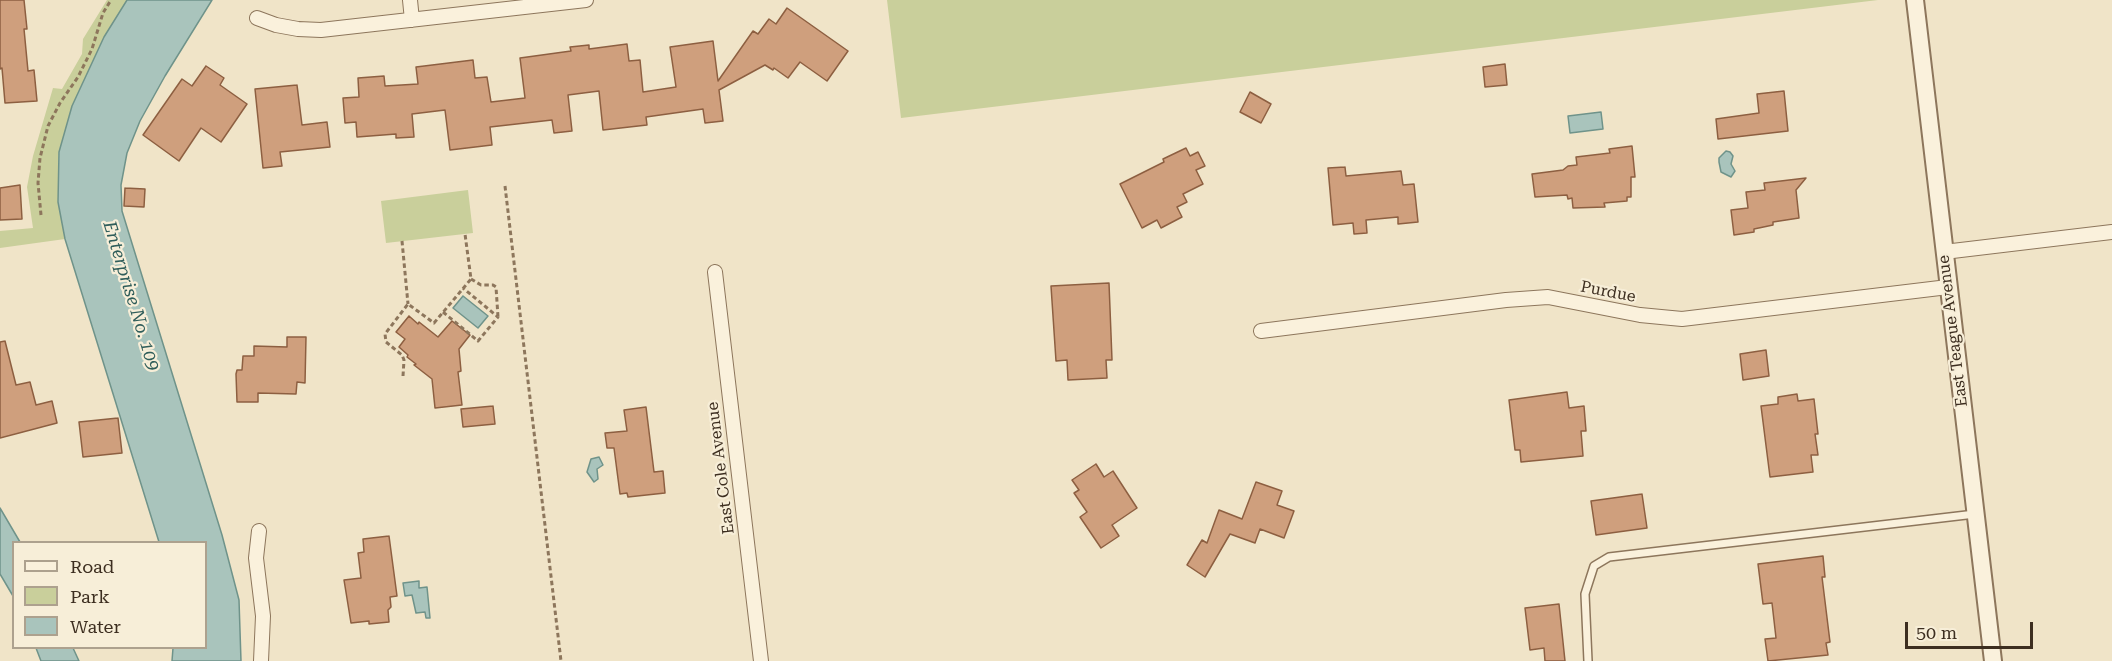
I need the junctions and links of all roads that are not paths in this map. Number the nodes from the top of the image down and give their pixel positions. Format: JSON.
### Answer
{"nodes":[{"id":1,"x":410,"y":0,"type":"edge"},
{"id":2,"x":586,"y":0,"type":"edge"},
{"id":3,"x":1915,"y":0,"type":"edge"},
{"id":4,"x":257,"y":18,"type":"dead end"},
{"id":5,"x":412,"y":20,"type":"junction"},
{"id":6,"x":2112,"y":231,"type":"edge"},
{"id":7,"x":1944,"y":252,"type":"junction"},
{"id":8,"x":715,"y":272,"type":"dead end"},
{"id":9,"x":1948,"y":287,"type":"junction"},
{"id":10,"x":1261,"y":331,"type":"dead end"},
{"id":11,"x":1975,"y":514,"type":"junction"},
{"id":12,"x":259,"y":531,"type":"dead end"},
{"id":13,"x":261,"y":661,"type":"edge"},
{"id":14,"x":761,"y":661,"type":"edge"},
{"id":15,"x":1588,"y":661,"type":"edge"},
{"id":16,"x":1994,"y":661,"type":"edge"}],
"edges":[{"from":1,"to":5,"type":"street"},
{"from":2,"to":5,"type":"street"},
{"from":3,"to":7,"type":"street","name":"East Teague Avenue"},
{"from":4,"to":5,"type":"street"},
{"from":6,"to":7,"type":"street"},
{"from":7,"to":9,"type":"street","name":"East Teague Avenue"},
{"from":8,"to":14,"type":"street","name":"East Cole Avenue"},
{"from":9,"to":10,"type":"street","name":"Purdue"},
{"from":9,"to":11,"type":"street","name":"East Teague Avenue"},
{"from":11,"to":15,"type":"lane"},
{"from":11,"to":16,"type":"street","name":"East Teague Avenue"},
{"from":12,"to":13,"type":"street"}]}
